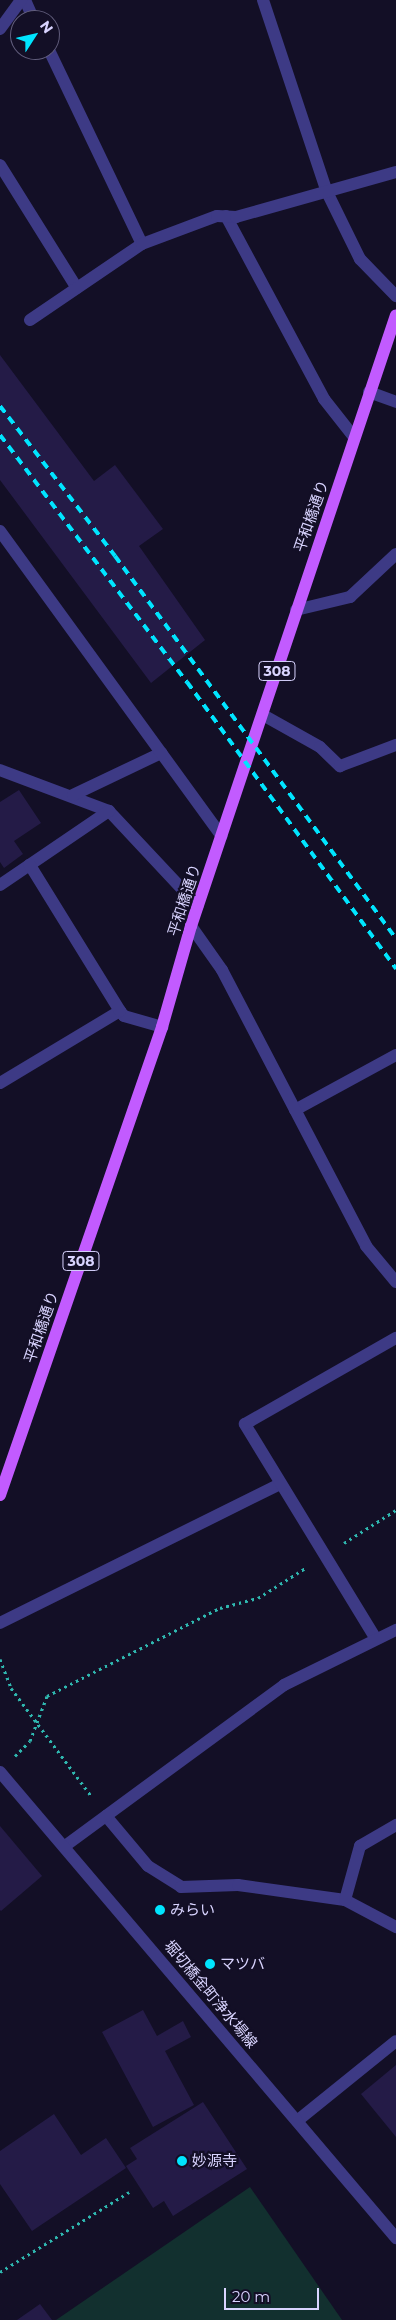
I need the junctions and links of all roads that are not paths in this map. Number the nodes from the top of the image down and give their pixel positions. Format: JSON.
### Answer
{"nodes":[{"id":1,"x":23,"y":0,"type":"edge"},
{"id":2,"x":263,"y":0,"type":"edge"},
{"id":3,"x":0,"y":29,"type":"edge"},
{"id":4,"x":54,"y":60,"type":"edge"},
{"id":5,"x":0,"y":165,"type":"edge"},
{"id":6,"x":396,"y":172,"type":"edge"},
{"id":7,"x":327,"y":192,"type":"junction"},
{"id":8,"x":226,"y":216,"type":"junction"},
{"id":9,"x":142,"y":244,"type":"junction"},
{"id":10,"x":77,"y":288,"type":"junction"},
{"id":11,"x":396,"y":296,"type":"edge"},
{"id":12,"x":396,"y":315,"type":"edge"},
{"id":13,"x":30,"y":320,"type":"dead end"},
{"id":14,"x":369,"y":392,"type":"junction"},
{"id":15,"x":396,"y":402,"type":"edge"},
{"id":16,"x":354,"y":438,"type":"junction"},
{"id":17,"x":0,"y":531,"type":"edge"},
{"id":18,"x":396,"y":554,"type":"edge"},
{"id":19,"x":296,"y":610,"type":"junction"},
{"id":20,"x":263,"y":715,"type":"junction"},
{"id":21,"x":396,"y":745,"type":"edge"},
{"id":22,"x":161,"y":754,"type":"junction"},
{"id":23,"x":0,"y":770,"type":"edge"},
{"id":24,"x":73,"y":795,"type":"junction"},
{"id":25,"x":109,"y":811,"type":"junction"},
{"id":26,"x":222,"y":836,"type":"junction"},
{"id":27,"x":30,"y":865,"type":"junction"},
{"id":28,"x":0,"y":885,"type":"edge"},
{"id":29,"x":198,"y":906,"type":"junction"},
{"id":30,"x":191,"y":926,"type":"junction"},
{"id":31,"x":120,"y":1011,"type":"junction"},
{"id":32,"x":162,"y":1027,"type":"junction"},
{"id":33,"x":396,"y":1055,"type":"edge"},
{"id":34,"x":0,"y":1083,"type":"edge"},
{"id":35,"x":295,"y":1110,"type":"junction"},
{"id":36,"x":392,"y":1268,"type":"edge"},
{"id":37,"x":396,"y":1282,"type":"edge"},
{"id":38,"x":396,"y":1338,"type":"edge"},
{"id":39,"x":280,"y":1484,"type":"junction"},
{"id":40,"x":0,"y":1494,"type":"edge"},
{"id":41,"x":0,"y":1623,"type":"edge"},
{"id":42,"x":396,"y":1630,"type":"edge"},
{"id":43,"x":376,"y":1639,"type":"junction"},
{"id":44,"x":0,"y":1772,"type":"edge"},
{"id":45,"x":106,"y":1816,"type":"junction"},
{"id":46,"x":396,"y":1825,"type":"edge"},
{"id":47,"x":65,"y":1846,"type":"junction"},
{"id":48,"x":345,"y":1900,"type":"junction"},
{"id":49,"x":396,"y":1927,"type":"edge"},
{"id":50,"x":396,"y":2041,"type":"edge"},
{"id":51,"x":297,"y":2121,"type":"junction"},
{"id":52,"x":396,"y":2238,"type":"edge"}],
"edges":[{"from":1,"to":3,"type":"street"},
{"from":2,"to":7,"type":"street"},
{"from":4,"to":9,"type":"street"},
{"from":5,"to":10,"type":"street"},
{"from":6,"to":7,"type":"street"},
{"from":7,"to":8,"type":"street"},
{"from":7,"to":11,"type":"street"},
{"from":8,"to":9,"type":"street"},
{"from":8,"to":16,"type":"street"},
{"from":9,"to":10,"type":"street"},
{"from":10,"to":13,"type":"street"},
{"from":12,"to":14,"type":"main road","name":"平和橋通り","number":"308"},
{"from":14,"to":15,"type":"street"},
{"from":14,"to":16,"type":"main road","name":"平和橋通り","number":"308"},
{"from":16,"to":19,"type":"main road","name":"平和橋通り","number":"308"},
{"from":17,"to":22,"type":"street"},
{"from":18,"to":19,"type":"street"},
{"from":19,"to":20,"type":"main road","name":"平和橋通り","number":"308"},
{"from":20,"to":21,"type":"street"},
{"from":20,"to":26,"type":"main road","name":"平和橋通り","number":"308"},
{"from":22,"to":24,"type":"street"},
{"from":22,"to":26,"type":"street"},
{"from":23,"to":24,"type":"street"},
{"from":24,"to":25,"type":"street"},
{"from":25,"to":27,"type":"street"},
{"from":25,"to":29,"type":"street"},
{"from":26,"to":29,"type":"main road","name":"平和橋通り","number":"308"},
{"from":27,"to":28,"type":"street"},
{"from":27,"to":31,"type":"street"},
{"from":29,"to":30,"type":"main road","name":"平和橋通り","number":"308"},
{"from":30,"to":32,"type":"main road","name":"平和橋通り","number":"308"},
{"from":30,"to":35,"type":"street"},
{"from":31,"to":32,"type":"street"},
{"from":31,"to":34,"type":"street"},
{"from":32,"to":40,"type":"main road","name":"平和橋通り","number":"308"},
{"from":33,"to":35,"type":"street"},
{"from":35,"to":36,"type":"street"},
{"from":36,"to":37,"type":"street"},
{"from":38,"to":39,"type":"street"},
{"from":39,"to":41,"type":"street"},
{"from":39,"to":43,"type":"street"},
{"from":42,"to":43,"type":"street"},
{"from":43,"to":45,"type":"street"},
{"from":44,"to":47,"type":"street","name":"堀切橋金町浄水場線"},
{"from":45,"to":47,"type":"street"},
{"from":45,"to":48,"type":"street"},
{"from":46,"to":48,"type":"street"},
{"from":47,"to":51,"type":"street","name":"堀切橋金町浄水場線"},
{"from":48,"to":49,"type":"street"},
{"from":50,"to":51,"type":"street"},
{"from":51,"to":52,"type":"street","name":"堀切橋金町浄水場線"}]}
